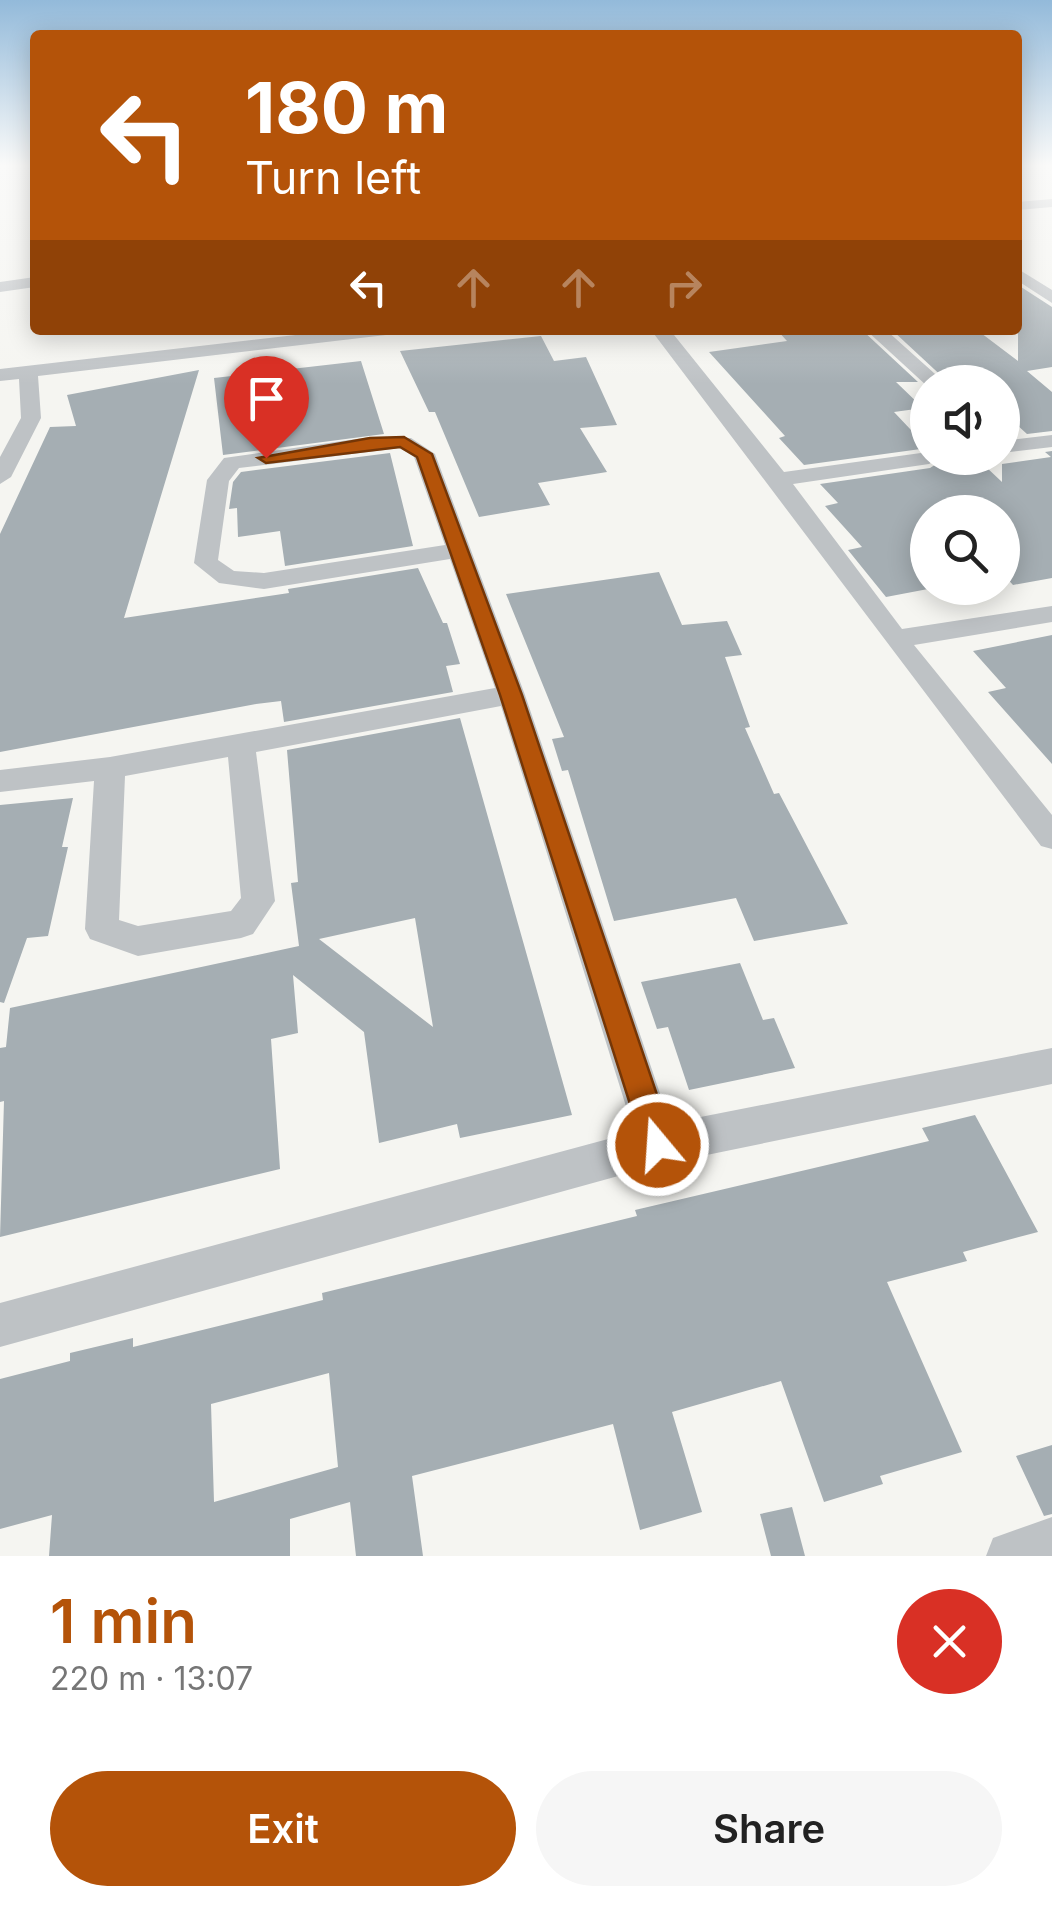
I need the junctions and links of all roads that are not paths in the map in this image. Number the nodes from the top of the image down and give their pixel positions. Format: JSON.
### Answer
{"nodes":[{"id":1,"x":1022,"y":277,"type":"edge"},
{"id":2,"x":30,"y":283,"type":"edge"},
{"id":3,"x":0,"y":287,"type":"edge"},
{"id":4,"x":1052,"y":298,"type":"edge"},
{"id":5,"x":302,"y":335,"type":"edge"},
{"id":6,"x":664,"y":335,"type":"edge"},
{"id":7,"x":882,"y":335,"type":"edge"},
{"id":8,"x":269,"y":337,"type":"edge"},
{"id":9,"x":915,"y":365,"type":"edge"},
{"id":10,"x":28,"y":371,"type":"junction"},
{"id":11,"x":0,"y":374,"type":"edge"},
{"id":12,"x":1052,"y":441,"type":"edge"},
{"id":13,"x":1020,"y":445,"type":"edge"},
{"id":14,"x":910,"y":461,"type":"edge"},
{"id":15,"x":0,"y":477,"type":"edge"},
{"id":16,"x":778,"y":479,"type":"junction"},
{"id":17,"x":459,"y":550,"type":"junction"},
{"id":18,"x":1052,"y":614,"type":"edge"},
{"id":19,"x":895,"y":639,"type":"junction"},
{"id":20,"x":511,"y":695,"type":"junction"},
{"id":21,"x":241,"y":744,"type":"junction"},
{"id":22,"x":110,"y":768,"type":"junction"},
{"id":23,"x":0,"y":781,"type":"edge"},
{"id":24,"x":1052,"y":837,"type":"edge"},
{"id":25,"x":1052,"y":1066,"type":"edge"},
{"id":26,"x":658,"y":1145,"type":"junction"},
{"id":27,"x":0,"y":1326,"type":"edge"},
{"id":28,"x":1052,"y":1542,"type":"edge"},
{"id":29,"x":1011,"y":1556,"type":"edge"}],
"edges":[{"from":1,"to":4,"type":"street"},
{"from":2,"to":3,"type":"street"},
{"from":5,"to":8,"type":"street"},
{"from":6,"to":16,"type":"street"},
{"from":7,"to":9,"type":"street"},
{"from":8,"to":10,"type":"street"},
{"from":10,"to":11,"type":"street"},
{"from":10,"to":15,"type":"street"},
{"from":12,"to":13,"type":"street"},
{"from":14,"to":16,"type":"street"},
{"from":16,"to":19,"type":"street"},
{"from":17,"to":17,"type":"street"},
{"from":17,"to":20,"type":"street"},
{"from":18,"to":19,"type":"street"},
{"from":19,"to":24,"type":"street"},
{"from":20,"to":21,"type":"street"},
{"from":20,"to":26,"type":"street"},
{"from":21,"to":22,"type":"street"},
{"from":21,"to":22,"type":"street"},
{"from":22,"to":23,"type":"street"},
{"from":25,"to":26,"type":"street"},
{"from":26,"to":27,"type":"street"},
{"from":28,"to":29,"type":"street"}]}
